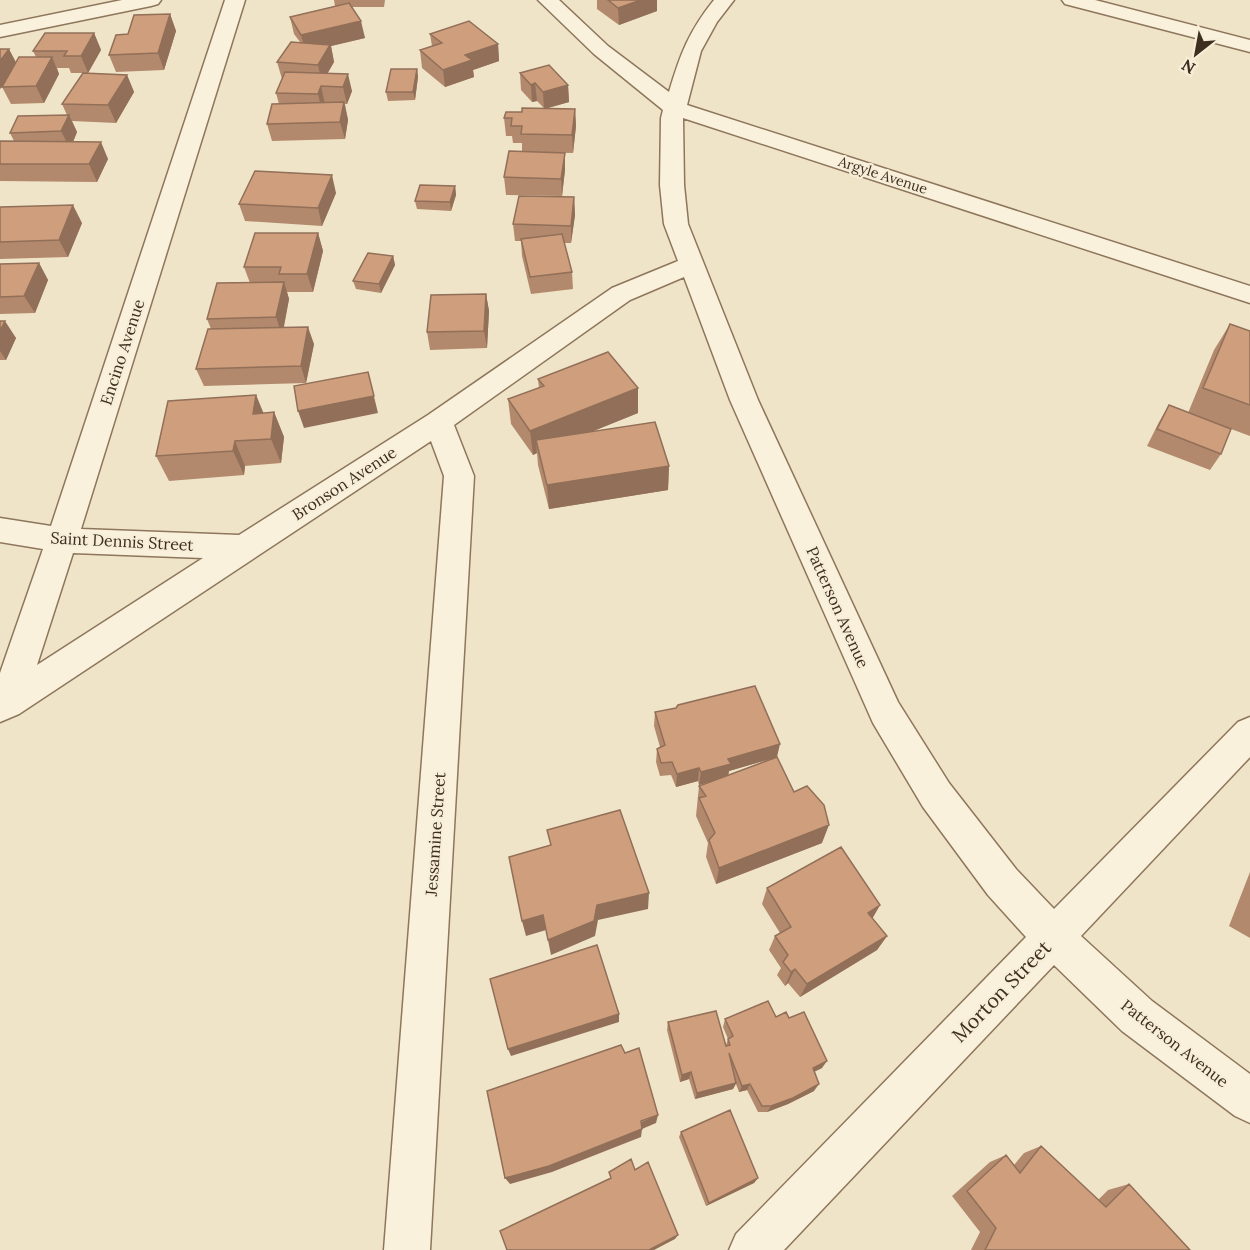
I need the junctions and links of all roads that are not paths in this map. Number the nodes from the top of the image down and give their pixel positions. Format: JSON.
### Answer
{"nodes":[{"id":1,"x":151,"y":0,"type":"edge"},
{"id":2,"x":234,"y":0,"type":"edge"},
{"id":3,"x":548,"y":0,"type":"edge"},
{"id":4,"x":724,"y":0,"type":"edge"},
{"id":5,"x":1072,"y":0,"type":"edge"},
{"id":6,"x":71,"y":8,"type":"edge"},
{"id":7,"x":0,"y":31,"type":"edge"},
{"id":8,"x":1250,"y":46,"type":"edge"},
{"id":9,"x":675,"y":108,"type":"junction"},
{"id":10,"x":691,"y":265,"type":"junction"},
{"id":11,"x":1250,"y":295,"type":"edge"},
{"id":12,"x":438,"y":422,"type":"junction"},
{"id":13,"x":0,"y":530,"type":"edge"},
{"id":14,"x":62,"y":540,"type":"junction"},
{"id":15,"x":245,"y":548,"type":"junction"},
{"id":16,"x":3,"y":705,"type":"edge"},
{"id":17,"x":1250,"y":733,"type":"edge"},
{"id":18,"x":1053,"y":937,"type":"junction"},
{"id":19,"x":1250,"y":1101,"type":"edge"},
{"id":20,"x":407,"y":1250,"type":"edge"},
{"id":21,"x":752,"y":1250,"type":"edge"}],
"edges":[{"from":1,"to":6,"type":"street"},
{"from":2,"to":14,"type":"street","name":"Encino Avenue"},
{"from":3,"to":9,"type":"street","name":"Argyle Avenue"},
{"from":4,"to":9,"type":"street","name":"Patterson Avenue"},
{"from":5,"to":8,"type":"street"},
{"from":6,"to":7,"type":"street"},
{"from":9,"to":10,"type":"street","name":"Patterson Avenue"},
{"from":9,"to":11,"type":"street","name":"Argyle Avenue"},
{"from":10,"to":12,"type":"street","name":"Bronson Avenue"},
{"from":10,"to":18,"type":"street","name":"Patterson Avenue"},
{"from":12,"to":15,"type":"street","name":"Bronson Avenue"},
{"from":12,"to":20,"type":"street","name":"Jessamine Street"},
{"from":13,"to":14,"type":"street","name":"Saint Dennis Street"},
{"from":14,"to":15,"type":"street","name":"Saint Dennis Street"},
{"from":14,"to":16,"type":"street","name":"Encino Avenue"},
{"from":15,"to":16,"type":"street","name":"Bronson Avenue"},
{"from":17,"to":18,"type":"street","name":"Morton Street"},
{"from":18,"to":19,"type":"street","name":"Patterson Avenue"},
{"from":18,"to":21,"type":"street","name":"Morton Street"}]}
